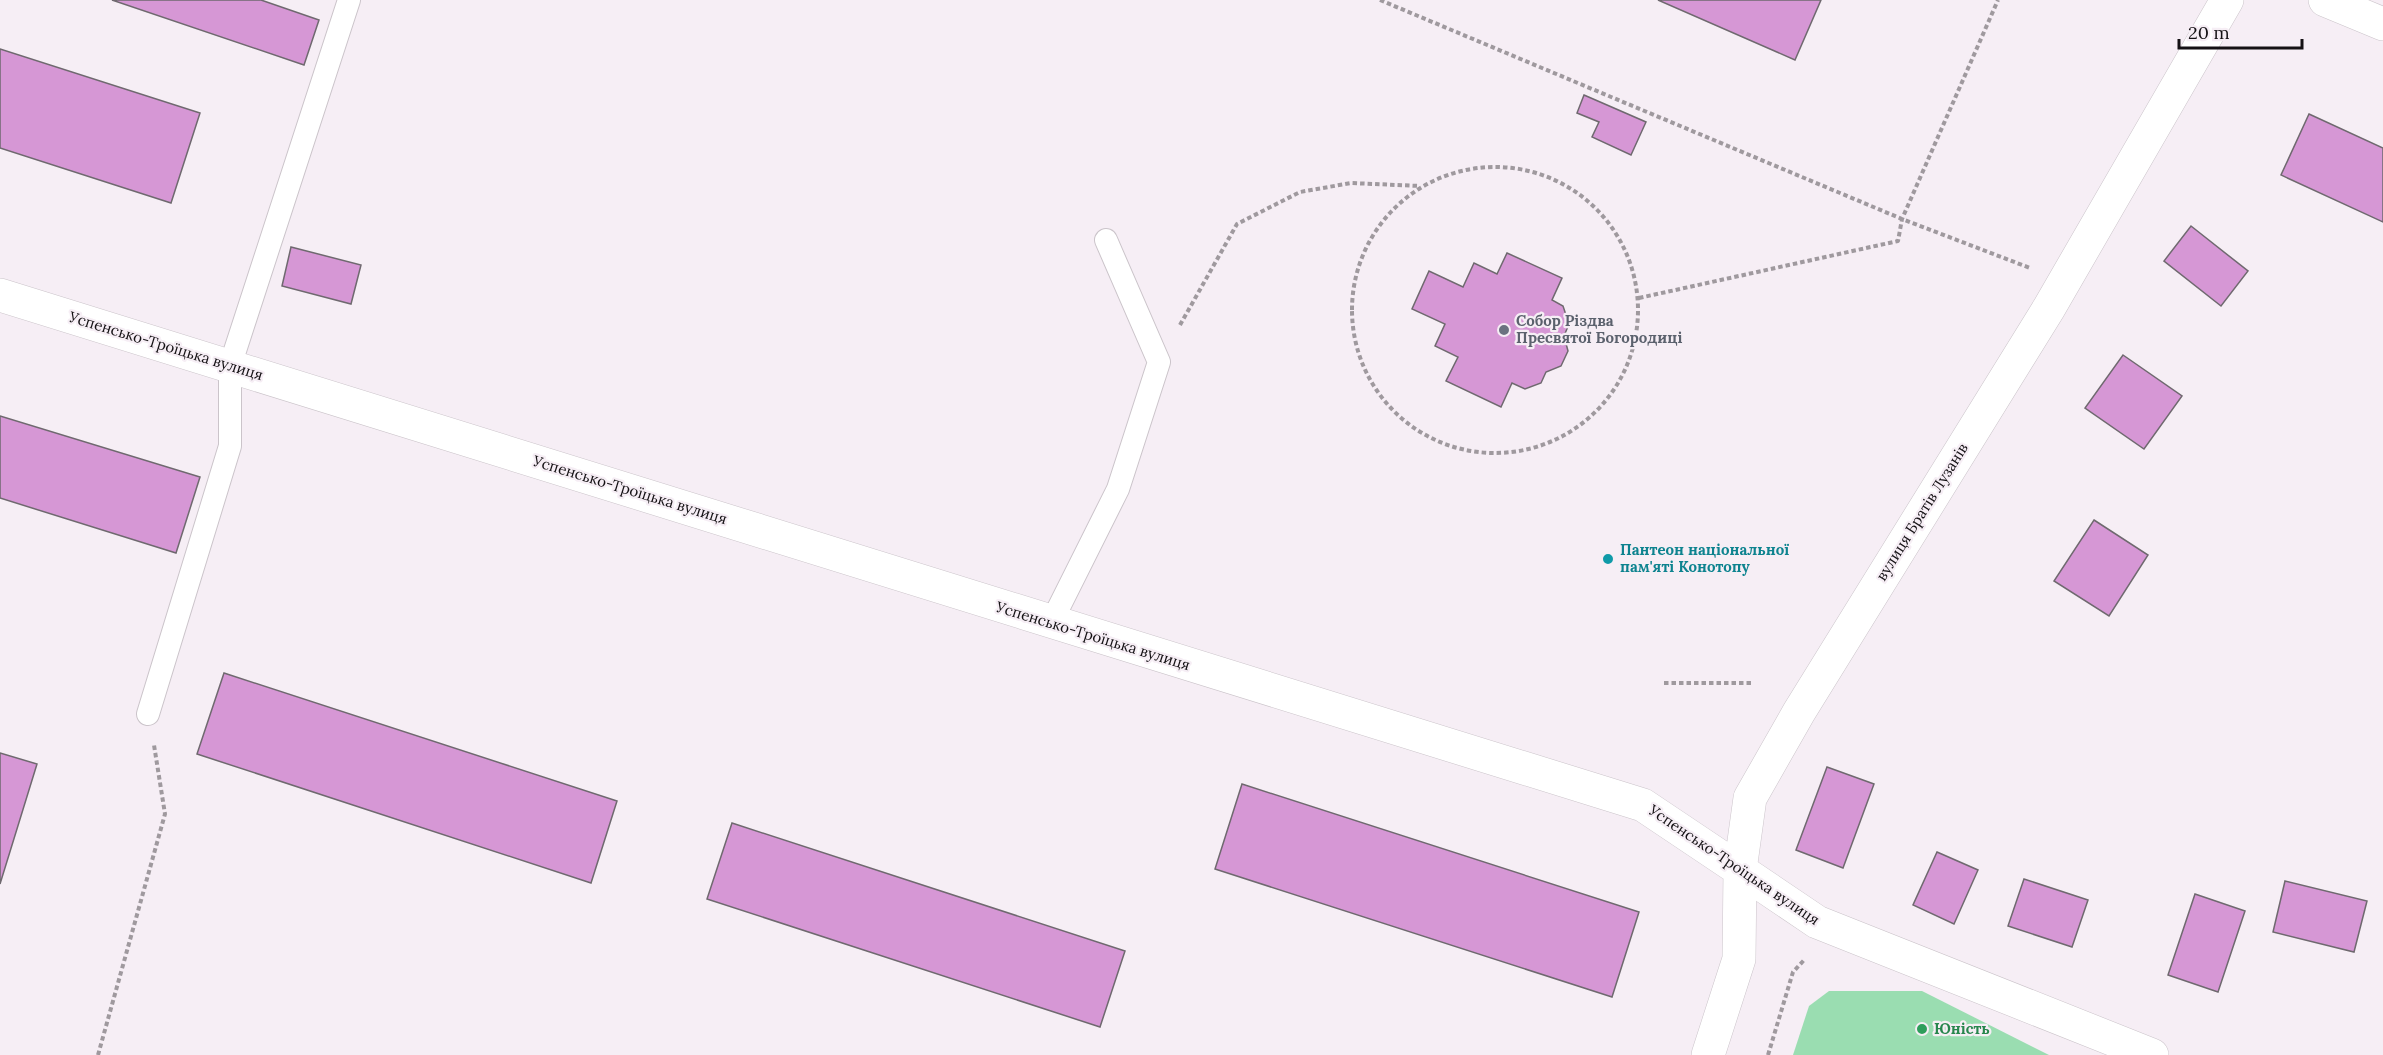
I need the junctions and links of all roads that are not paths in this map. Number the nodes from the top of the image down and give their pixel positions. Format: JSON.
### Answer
{"nodes":[{"id":1,"x":349,"y":0,"type":"edge"},
{"id":2,"x":2227,"y":0,"type":"edge"},
{"id":3,"x":2325,"y":0,"type":"edge"},
{"id":4,"x":2383,"y":24,"type":"edge"},
{"id":5,"x":1106,"y":240,"type":"dead end"},
{"id":6,"x":0,"y":295,"type":"edge"},
{"id":7,"x":230,"y":366,"type":"junction"},
{"id":8,"x":1051,"y":623,"type":"junction"},
{"id":9,"x":148,"y":714,"type":"road end"},
{"id":10,"x":1740,"y":870,"type":"junction"},
{"id":11,"x":1708,"y":1055,"type":"edge"},
{"id":12,"x":2152,"y":1055,"type":"edge"}],
"edges":[{"from":1,"to":7,"type":"lane"},
{"from":2,"to":10,"type":"main road","name":"вулиця Братів Лузанів"},
{"from":3,"to":4,"type":"main road"},
{"from":5,"to":8,"type":"lane"},
{"from":6,"to":7,"type":"main road","name":"Успенсько-Троїцька вулиця"},
{"from":7,"to":8,"type":"main road","name":"Успенсько-Троїцька вулиця"},
{"from":7,"to":9,"type":"lane"},
{"from":8,"to":10,"type":"main road","name":"Успенсько-Троїцька вулиця"},
{"from":10,"to":11,"type":"main road","name":"вулиця Братів Лузанів"},
{"from":10,"to":12,"type":"main road","name":"Успенсько-Троїцька вулиця"}]}
